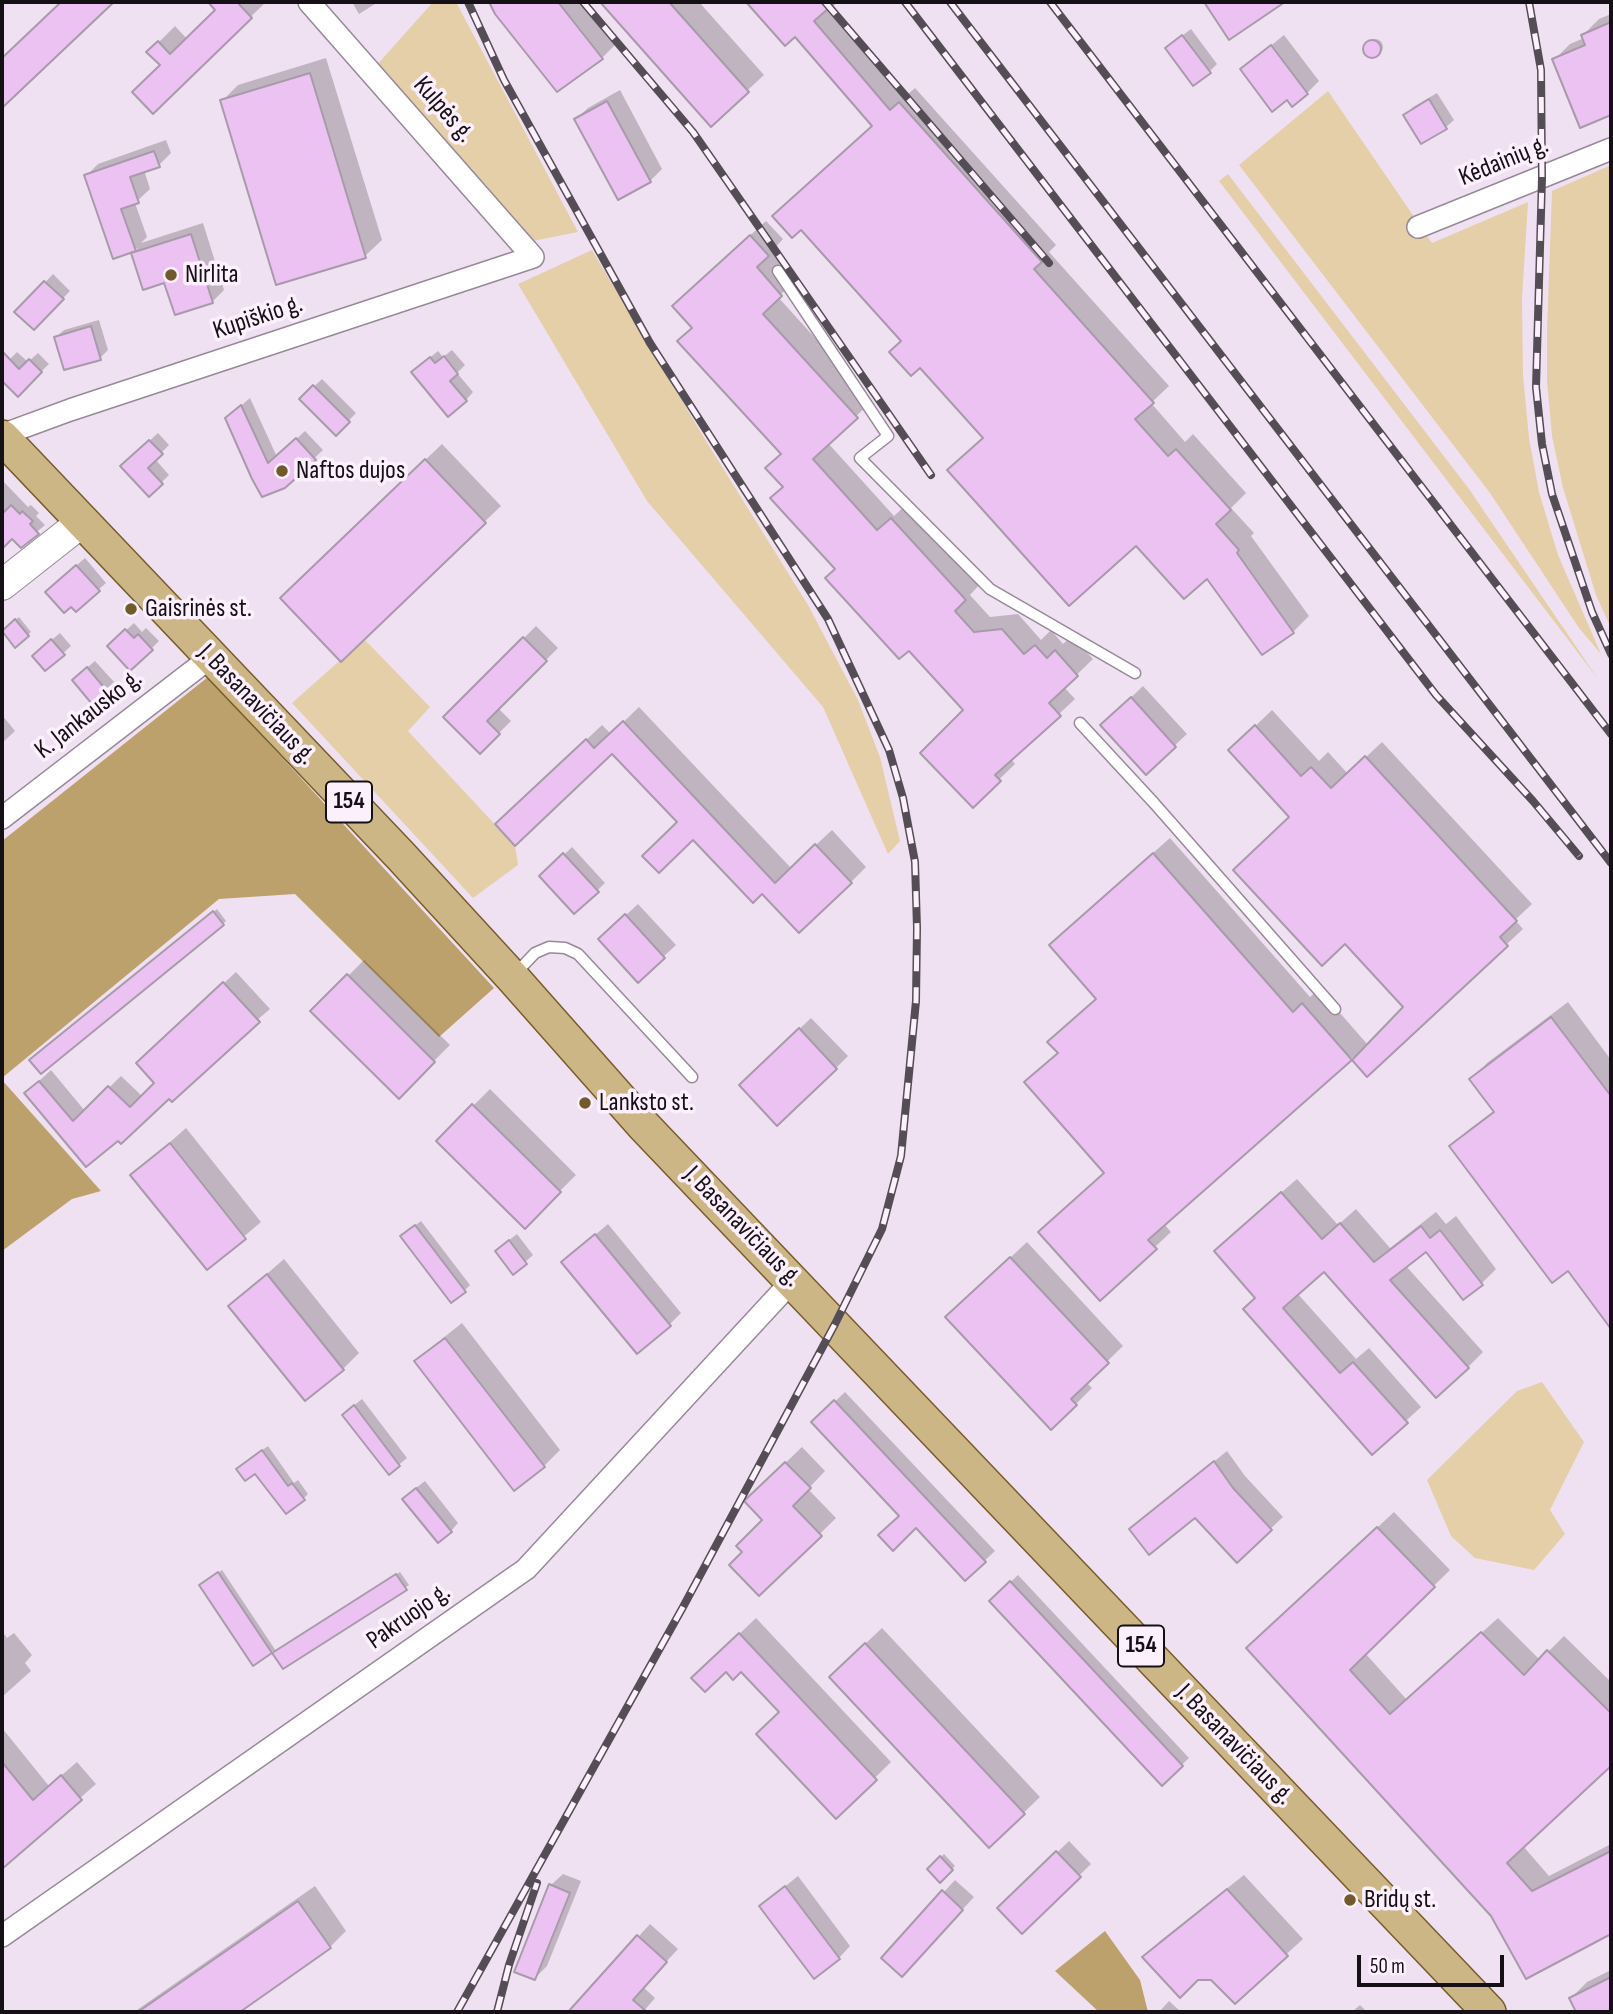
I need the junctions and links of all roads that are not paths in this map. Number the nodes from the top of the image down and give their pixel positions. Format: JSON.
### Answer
{"nodes":[{"id":1,"x":309,"y":2,"type":"edge"},
{"id":2,"x":1611,"y":149,"type":"edge"},
{"id":3,"x":1418,"y":227,"type":"dead end"},
{"id":4,"x":533,"y":257,"type":"joint"},
{"id":5,"x":778,"y":271,"type":"dead end"},
{"id":6,"x":2,"y":436,"type":"edge"},
{"id":7,"x":82,"y":522,"type":"junction"},
{"id":8,"x":2,"y":585,"type":"edge"},
{"id":9,"x":211,"y":657,"type":"junction"},
{"id":10,"x":1135,"y":673,"type":"dead end"},
{"id":11,"x":1080,"y":723,"type":"dead end"},
{"id":12,"x":2,"y":818,"type":"edge"},
{"id":13,"x":512,"y":977,"type":"junction"},
{"id":14,"x":1335,"y":1009,"type":"dead end"},
{"id":15,"x":692,"y":1077,"type":"dead end"},
{"id":16,"x":793,"y":1280,"type":"junction"},
{"id":17,"x":2,"y":1936,"type":"edge"},
{"id":18,"x":1489,"y":2012,"type":"edge"}],
"edges":[{"from":1,"to":4,"type":"street","name":"Kulpės g."},
{"from":2,"to":3,"type":"street","name":"Kėdainių g."},
{"from":4,"to":6,"type":"street","name":"Kupiškio g."},
{"from":5,"to":10,"type":"lane"},
{"from":6,"to":7,"type":"main road","name":"J. Basanavičiaus g.","number":"154"},
{"from":7,"to":8,"type":"main road"},
{"from":7,"to":9,"type":"main road","name":"J. Basanavičiaus g.","number":"154"},
{"from":9,"to":12,"type":"street","name":"K. Jankausko g."},
{"from":9,"to":13,"type":"main road","name":"J. Basanavičiaus g.","number":"154"},
{"from":11,"to":14,"type":"lane"},
{"from":13,"to":15,"type":"lane"},
{"from":13,"to":16,"type":"main road","name":"J. Basanavičiaus g.","number":"154"},
{"from":16,"to":17,"type":"street","name":"Pakruojo g."},
{"from":16,"to":18,"type":"main road","name":"J. Basanavičiaus g.","number":"154"}]}
